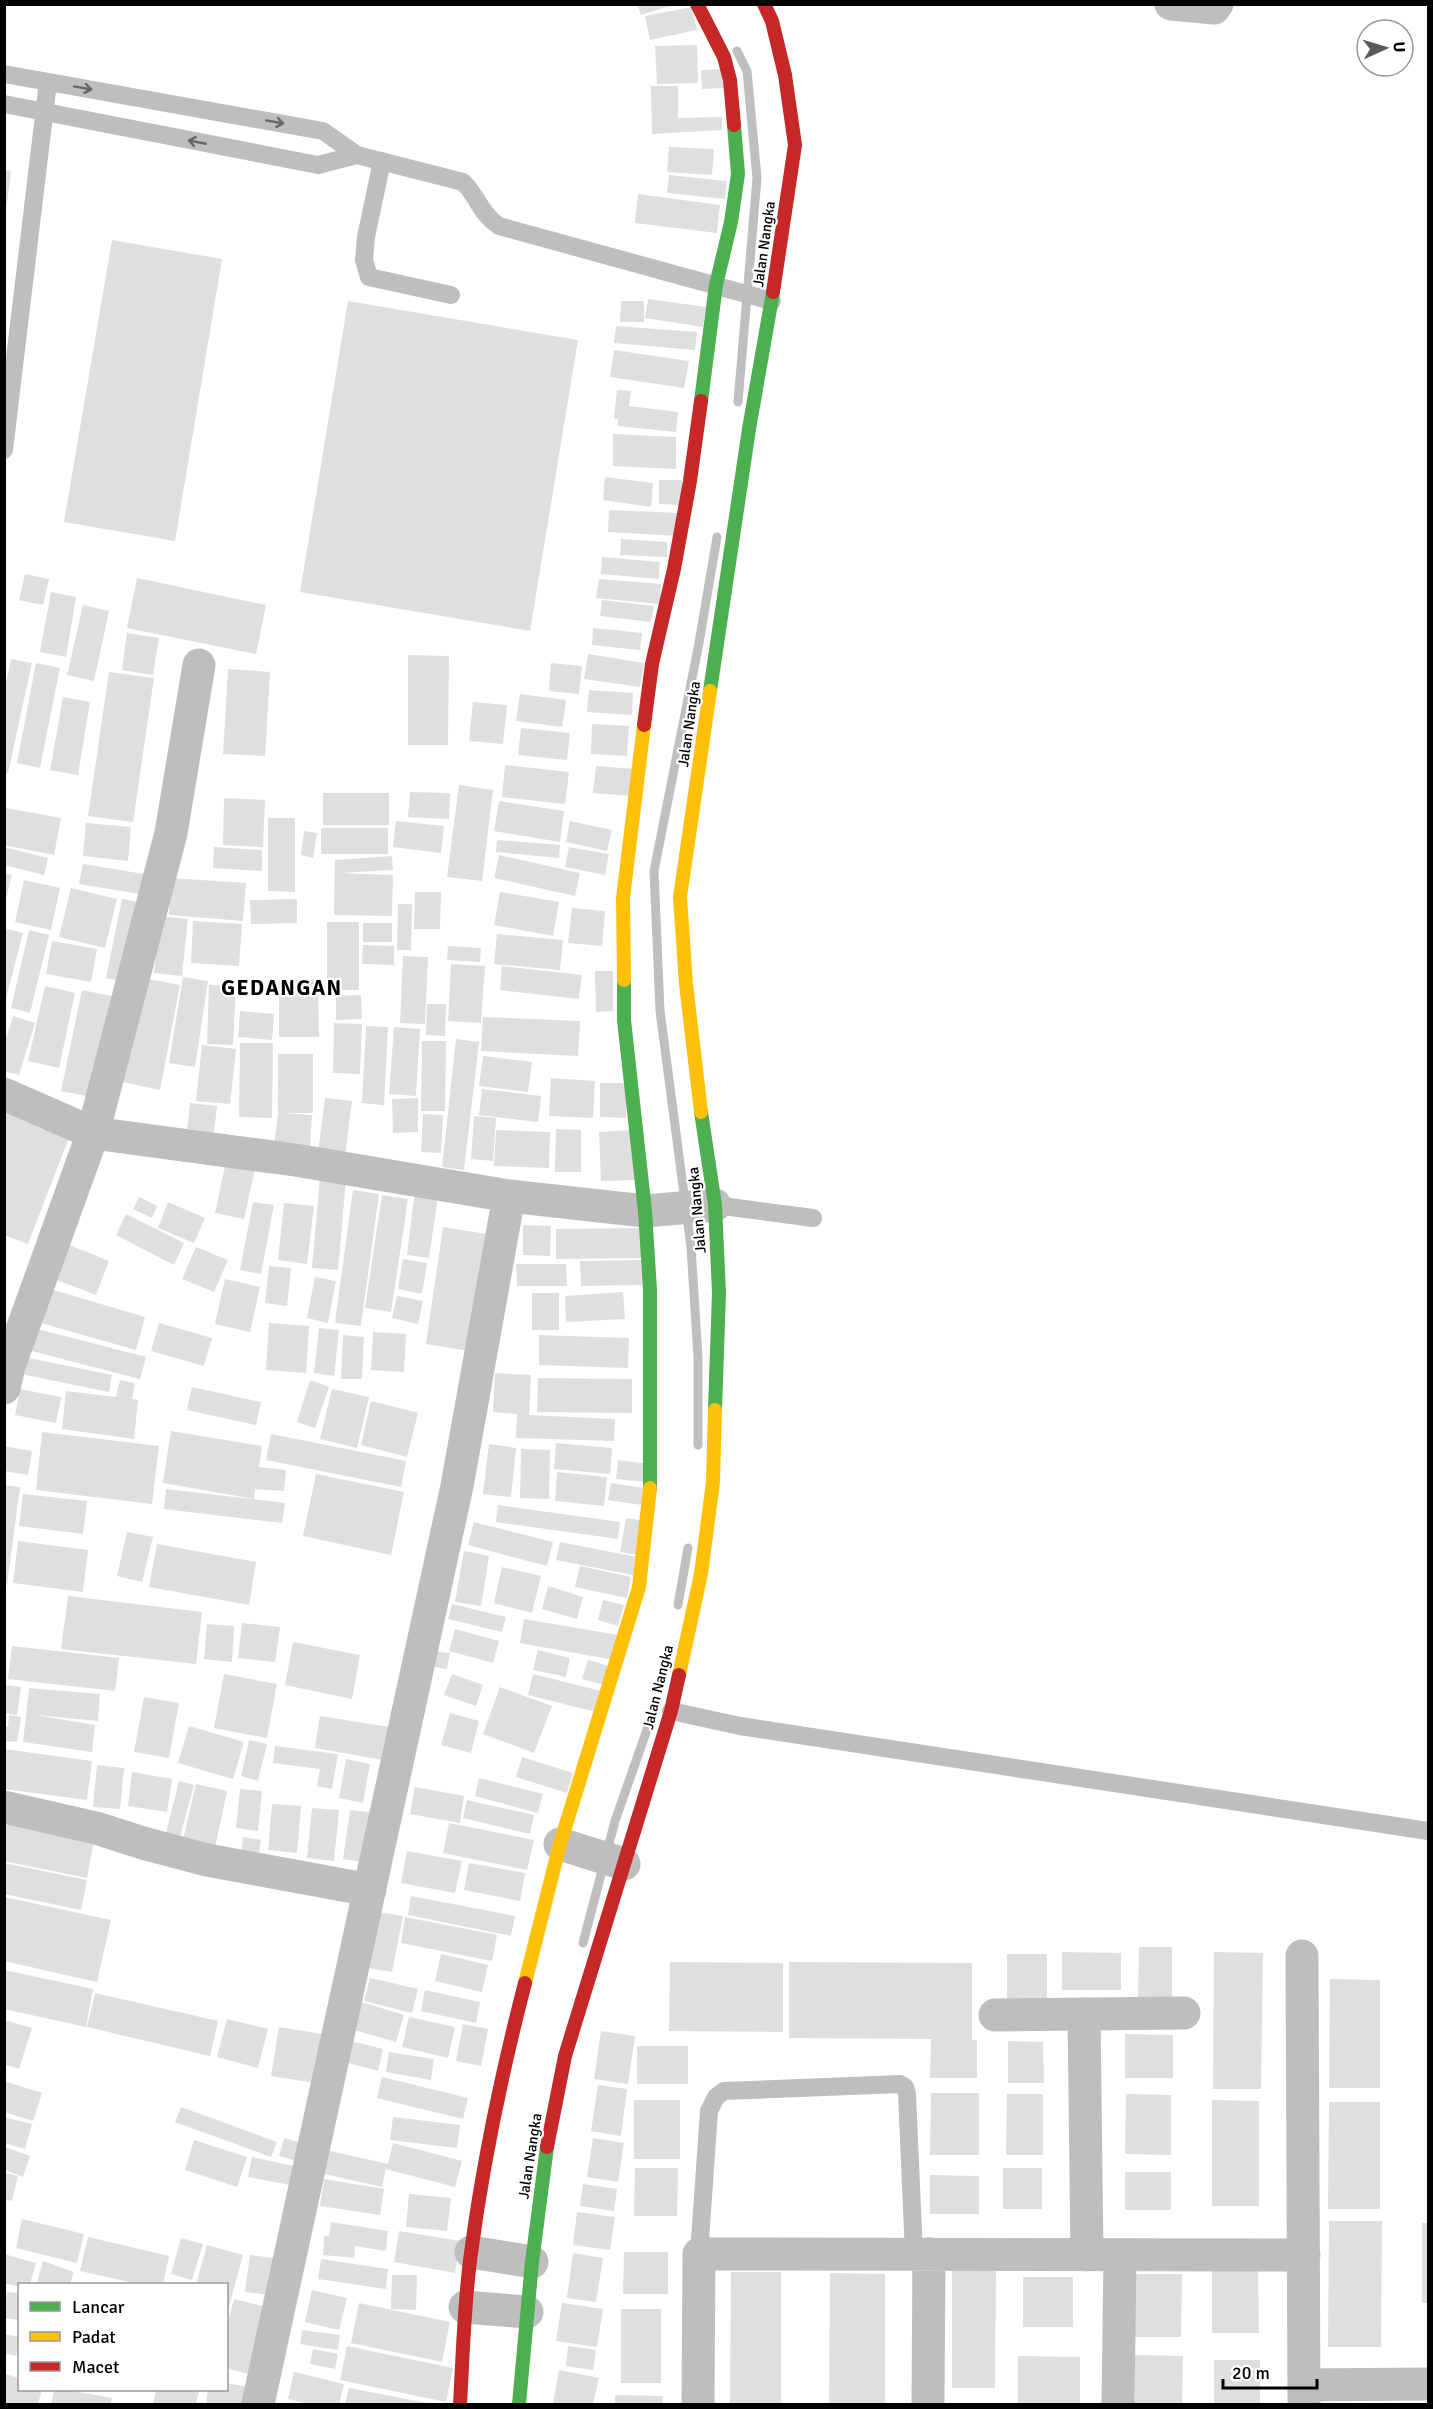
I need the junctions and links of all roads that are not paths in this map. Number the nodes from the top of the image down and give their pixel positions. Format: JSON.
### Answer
{"nodes":[{"id":1,"x":697,"y":4,"type":"edge"},
{"id":2,"x":765,"y":4,"type":"edge"},
{"id":3,"x":1172,"y":4,"type":"edge"},
{"id":4,"x":1217,"y":4,"type":"edge"},
{"id":5,"x":4,"y":74,"type":"edge"},
{"id":6,"x":48,"y":82,"type":"junction"},
{"id":7,"x":4,"y":105,"type":"edge"},
{"id":8,"x":44,"y":111,"type":"junction"},
{"id":9,"x":357,"y":155,"type":"junction"},
{"id":10,"x":382,"y":162,"type":"junction"},
{"id":11,"x":721,"y":286,"type":"junction"},
{"id":12,"x":451,"y":295,"type":"dead end"},
{"id":13,"x":768,"y":300,"type":"junction"},
{"id":14,"x":4,"y":450,"type":"edge"},
{"id":15,"x":199,"y":665,"type":"dead end"},
{"id":16,"x":4,"y":1094,"type":"edge"},
{"id":17,"x":93,"y":1133,"type":"junction"},
{"id":18,"x":509,"y":1196,"type":"junction"},
{"id":19,"x":676,"y":1209,"type":"junction"},
{"id":20,"x":813,"y":1218,"type":"dead end"},
{"id":21,"x":4,"y":1388,"type":"edge"},
{"id":22,"x":671,"y":1711,"type":"junction"},
{"id":23,"x":4,"y":1807,"type":"edge"},
{"id":24,"x":1428,"y":1831,"type":"edge"},
{"id":25,"x":565,"y":1845,"type":"junction"},
{"id":26,"x":617,"y":1862,"type":"junction"},
{"id":27,"x":370,"y":1890,"type":"junction"},
{"id":28,"x":1302,"y":1956,"type":"dead end"},
{"id":29,"x":1184,"y":2013,"type":"dead end"},
{"id":30,"x":1084,"y":2014,"type":"junction"},
{"id":31,"x":995,"y":2015,"type":"dead end"},
{"id":32,"x":477,"y":2253,"type":"junction"},
{"id":33,"x":699,"y":2254,"type":"junction"},
{"id":34,"x":922,"y":2254,"type":"junction"},
{"id":35,"x":1087,"y":2255,"type":"junction"},
{"id":36,"x":1120,"y":2255,"type":"junction"},
{"id":37,"x":1304,"y":2255,"type":"junction"},
{"id":38,"x":529,"y":2261,"type":"junction"},
{"id":39,"x":471,"y":2308,"type":"junction"},
{"id":40,"x":525,"y":2311,"type":"junction"},
{"id":41,"x":1428,"y":2384,"type":"edge"},
{"id":42,"x":1304,"y":2395,"type":"edge"},
{"id":43,"x":258,"y":2404,"type":"edge"},
{"id":44,"x":460,"y":2404,"type":"edge"},
{"id":45,"x":519,"y":2404,"type":"edge"},
{"id":46,"x":698,"y":2404,"type":"edge"},
{"id":47,"x":928,"y":2404,"type":"edge"},
{"id":48,"x":1118,"y":2404,"type":"edge"}],
"edges":[{"from":1,"to":11,"type":"street"},
{"from":2,"to":13,"type":"street","name":"Jalan Nangka"},
{"from":3,"to":4,"type":"street"},
{"from":5,"to":6,"type":"lane"},
{"from":6,"to":8,"type":"lane"},
{"from":6,"to":9,"type":"lane","one_way":true},
{"from":7,"to":8,"type":"lane"},
{"from":9,"to":8,"type":"lane","one_way":true},
{"from":8,"to":14,"type":"lane"},
{"from":9,"to":10,"type":"lane"},
{"from":10,"to":11,"type":"lane"},
{"from":10,"to":12,"type":"lane"},
{"from":11,"to":13,"type":"lane"},
{"from":11,"to":19,"type":"street"},
{"from":13,"to":19,"type":"street","name":"Jalan Nangka"},
{"from":15,"to":17,"type":"street"},
{"from":16,"to":17,"type":"street"},
{"from":17,"to":18,"type":"street"},
{"from":17,"to":21,"type":"street"},
{"from":18,"to":19,"type":"street"},
{"from":18,"to":27,"type":"street"},
{"from":19,"to":20,"type":"lane"},
{"from":19,"to":22,"type":"street","name":"Jalan Nangka"},
{"from":19,"to":25,"type":"street"},
{"from":22,"to":24,"type":"lane"},
{"from":22,"to":26,"type":"street","name":"Jalan Nangka"},
{"from":23,"to":27,"type":"street"},
{"from":25,"to":26,"type":"street"},
{"from":25,"to":32,"type":"street"},
{"from":26,"to":38,"type":"street","name":"Jalan Nangka"},
{"from":27,"to":43,"type":"street"},
{"from":28,"to":37,"type":"street"},
{"from":29,"to":30,"type":"street"},
{"from":30,"to":31,"type":"street"},
{"from":30,"to":35,"type":"street"},
{"from":32,"to":38,"type":"street"},
{"from":32,"to":39,"type":"street"},
{"from":33,"to":34,"type":"street"},
{"from":33,"to":34,"type":"lane"},
{"from":33,"to":46,"type":"street"},
{"from":34,"to":35,"type":"street"},
{"from":34,"to":47,"type":"street"},
{"from":35,"to":36,"type":"street"},
{"from":36,"to":37,"type":"street"},
{"from":36,"to":48,"type":"street"},
{"from":37,"to":42,"type":"street"},
{"from":38,"to":40,"type":"street","name":"Jalan Nangka"},
{"from":39,"to":40,"type":"street"},
{"from":39,"to":44,"type":"street"},
{"from":40,"to":45,"type":"street","name":"Jalan Nangka"},
{"from":41,"to":42,"type":"street"}]}
